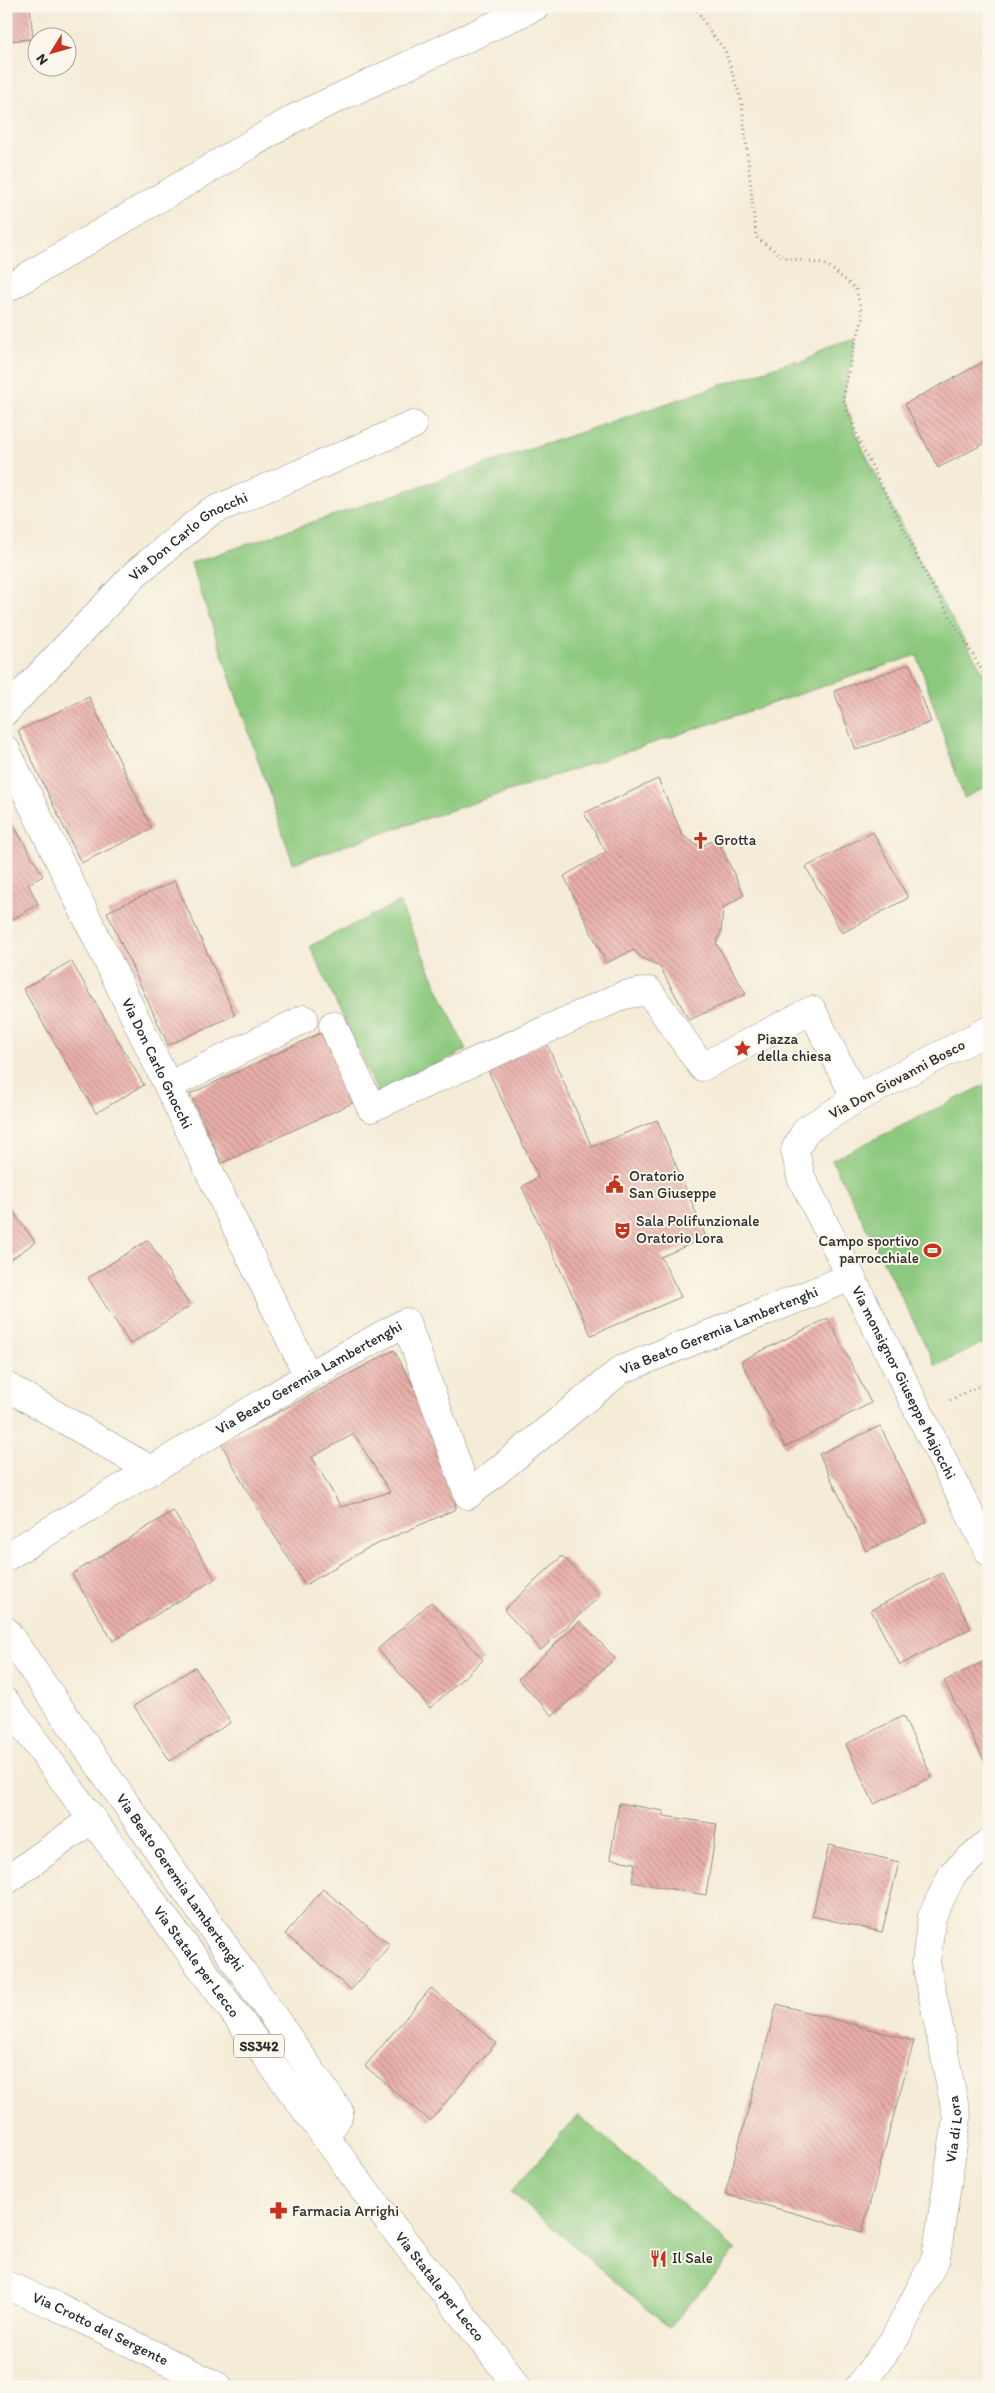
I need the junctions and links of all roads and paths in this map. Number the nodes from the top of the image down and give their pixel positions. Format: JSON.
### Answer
{"nodes":[{"id":1,"x":695,"y":6,"type":"edge"},
{"id":2,"x":788,"y":6,"type":"edge"},
{"id":3,"x":807,"y":6,"type":"edge"},
{"id":4,"x":534,"y":8,"type":"edge"},
{"id":5,"x":6,"y":289,"type":"edge"},
{"id":6,"x":413,"y":425,"type":"dead end"},
{"id":7,"x":989,"y":682,"type":"edge"},
{"id":8,"x":6,"y":711,"type":"edge"},
{"id":9,"x":6,"y":750,"type":"edge"},
{"id":10,"x":304,"y":1019,"type":"dead end"},
{"id":11,"x":333,"y":1025,"type":"dead end"},
{"id":12,"x":989,"y":1030,"type":"edge"},
{"id":13,"x":168,"y":1086,"type":"junction"},
{"id":14,"x":856,"y":1099,"type":"junction"},
{"id":15,"x":806,"y":1130,"type":"joint"},
{"id":16,"x":851,"y":1277,"type":"junction"},
{"id":17,"x":308,"y":1376,"type":"junction"},
{"id":18,"x":989,"y":1381,"type":"edge"},
{"id":19,"x":6,"y":1386,"type":"edge"},
{"id":20,"x":920,"y":1413,"type":"junction"},
{"id":21,"x":150,"y":1470,"type":"junction"},
{"id":22,"x":989,"y":1552,"type":"edge"},
{"id":23,"x":6,"y":1557,"type":"edge"},
{"id":24,"x":6,"y":1630,"type":"edge"},
{"id":25,"x":6,"y":1702,"type":"edge"},
{"id":26,"x":92,"y":1819,"type":"junction"},
{"id":27,"x":989,"y":1842,"type":"edge"},
{"id":28,"x":6,"y":1881,"type":"edge"},
{"id":29,"x":325,"y":2137,"type":"junction"},
{"id":30,"x":6,"y":2285,"type":"edge"},
{"id":31,"x":219,"y":2387,"type":"edge"},
{"id":32,"x":516,"y":2387,"type":"edge"},
{"id":33,"x":859,"y":2387,"type":"edge"}],
"edges":[{"from":1,"to":7,"type":"path"},
{"from":2,"to":3,"type":"path"},
{"from":4,"to":5,"type":"street"},
{"from":6,"to":8,"type":"street","name":"Via Don Carlo Gnocchi"},
{"from":9,"to":13,"type":"street","name":"Via Don Carlo Gnocchi"},
{"from":10,"to":13,"type":"street"},
{"from":11,"to":14,"type":"street"},
{"from":12,"to":14,"type":"street","name":"Via Don Giovanni Bosco"},
{"from":13,"to":17,"type":"street","name":"Via Don Carlo Gnocchi"},
{"from":14,"to":15,"type":"street","name":"Via Don Giovanni Bosco"},
{"from":15,"to":16,"type":"street","name":"Via monsignor Giuseppe Majocchi"},
{"from":16,"to":17,"type":"street","name":"Via Beato Geremia Lambertenghi"},
{"from":16,"to":20,"type":"street","name":"Via monsignor Giuseppe Majocchi"},
{"from":17,"to":21,"type":"street","name":"Via Beato Geremia Lambertenghi"},
{"from":18,"to":20,"type":"path"},
{"from":19,"to":21,"type":"street"},
{"from":20,"to":22,"type":"street","name":"Via monsignor Giuseppe Majocchi"},
{"from":21,"to":23,"type":"street","name":"Via Beato Geremia Lambertenghi"},
{"from":24,"to":29,"type":"street","name":"Via Beato Geremia Lambertenghi"},
{"from":25,"to":26,"type":"street","name":"Via Statale per Lecco","number":"SS342"},
{"from":26,"to":28,"type":"street"},
{"from":26,"to":29,"type":"street","name":"Via Statale per Lecco","number":"SS342"},
{"from":27,"to":33,"type":"street","name":"Via di Lora"},
{"from":29,"to":32,"type":"street","name":"Via Statale per Lecco","number":"SS342"},
{"from":30,"to":31,"type":"street","name":"Via Crotto del Sergente"}]}
